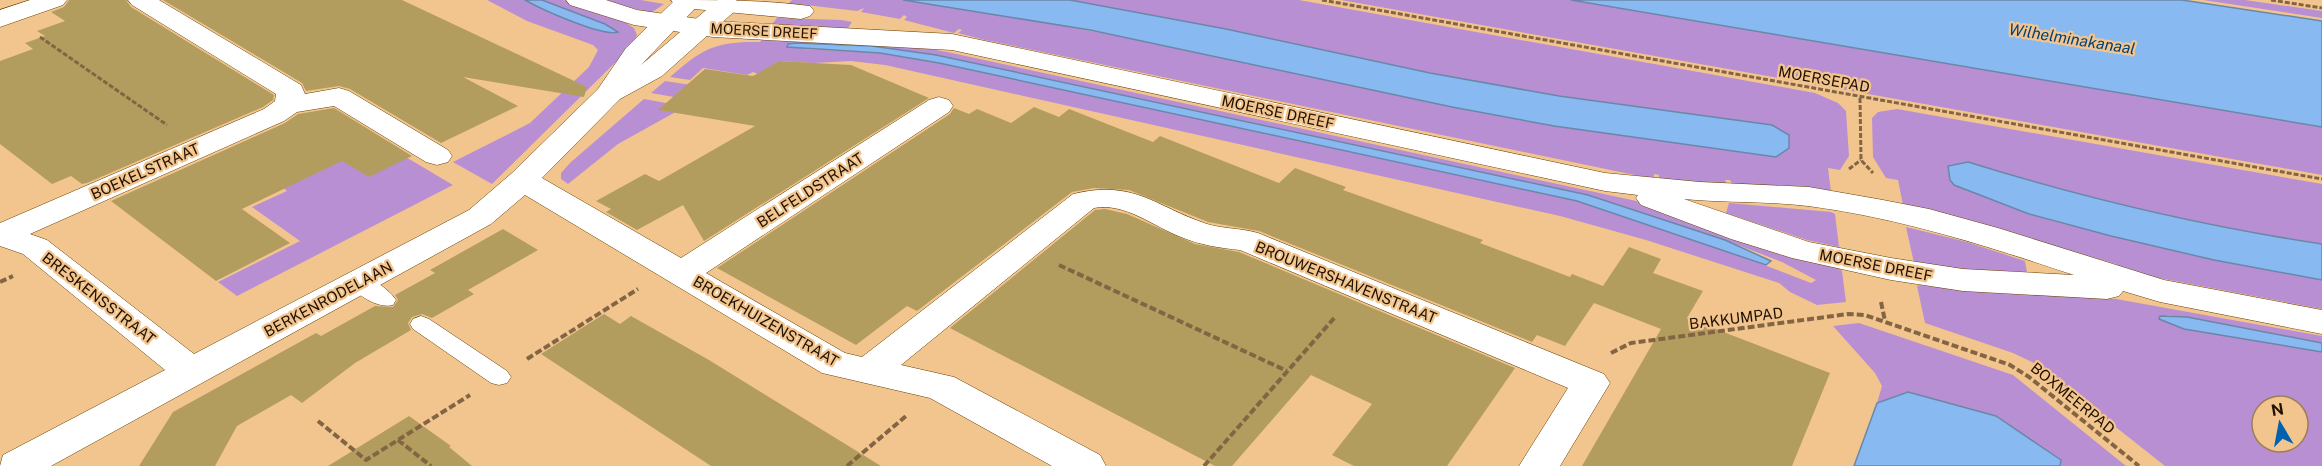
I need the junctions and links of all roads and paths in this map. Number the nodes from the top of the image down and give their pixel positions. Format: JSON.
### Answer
{"nodes":[{"id":1,"x":54,"y":0,"type":"edge"},
{"id":2,"x":141,"y":0,"type":"edge"},
{"id":3,"x":579,"y":0,"type":"edge"},
{"id":4,"x":687,"y":0,"type":"edge"},
{"id":5,"x":1322,"y":0,"type":"edge"},
{"id":6,"x":2271,"y":0,"type":"edge"},
{"id":7,"x":727,"y":5,"type":"junction"},
{"id":8,"x":2322,"y":8,"type":"edge"},
{"id":9,"x":4,"y":17,"type":"edge"},
{"id":10,"x":663,"y":23,"type":"junction"},
{"id":11,"x":701,"y":27,"type":"junction"},
{"id":12,"x":952,"y":42,"type":"junction"},
{"id":13,"x":610,"y":93,"type":"junction"},
{"id":14,"x":1860,"y":98,"type":"junction"},
{"id":15,"x":289,"y":105,"type":"junction"},
{"id":16,"x":939,"y":106,"type":"dead end"},
{"id":17,"x":200,"y":147,"type":"junction"},
{"id":18,"x":437,"y":156,"type":"dead end"},
{"id":19,"x":1861,"y":160,"type":"dead end"},
{"id":20,"x":2322,"y":179,"type":"edge"},
{"id":21,"x":523,"y":180,"type":"junction"},
{"id":22,"x":1605,"y":182,"type":"junction"},
{"id":23,"x":0,"y":235,"type":"edge"},
{"id":24,"x":1024,"y":249,"type":"junction"},
{"id":25,"x":682,"y":273,"type":"junction"},
{"id":26,"x":1361,"y":288,"type":"junction"},
{"id":27,"x":2160,"y":291,"type":"junction"},
{"id":28,"x":1883,"y":305,"type":"dead end"},
{"id":29,"x":1885,"y":321,"type":"junction"},
{"id":30,"x":2322,"y":322,"type":"edge"},
{"id":31,"x":421,"y":324,"type":"dead end"},
{"id":32,"x":869,"y":371,"type":"junction"},
{"id":33,"x":1287,"y":371,"type":"junction"},
{"id":34,"x":192,"y":372,"type":"junction"},
{"id":35,"x":499,"y":377,"type":"dead end"},
{"id":36,"x":1591,"y":383,"type":"junction"},
{"id":37,"x":941,"y":387,"type":"junction"},
{"id":38,"x":398,"y":440,"type":"dead end"},
{"id":39,"x":17,"y":466,"type":"edge"},
{"id":40,"x":431,"y":466,"type":"edge"},
{"id":41,"x":847,"y":466,"type":"edge"},
{"id":42,"x":1086,"y":466,"type":"edge"},
{"id":43,"x":1203,"y":466,"type":"edge"},
{"id":44,"x":1539,"y":466,"type":"edge"},
{"id":45,"x":2139,"y":466,"type":"edge"}],
"edges":[{"from":1,"to":9,"type":"street"},
{"from":2,"to":15,"type":"street"},
{"from":3,"to":10,"type":"street","name":"MOERSE DREEF"},
{"from":4,"to":7,"type":"street","name":"MOERSE DREEF"},
{"from":4,"to":10,"type":"street","name":"BERKENRODELAAN"},
{"from":5,"to":14,"type":"path","name":"MOERSEPAD"},
{"from":6,"to":8,"type":"path"},
{"from":7,"to":11,"type":"street","name":"BERKENRODELAAN"},
{"from":7,"to":12,"type":"street","name":"MOERSE DREEF"},
{"from":9,"to":17,"type":"path"},
{"from":10,"to":11,"type":"street","name":"MOERSE DREEF"},
{"from":10,"to":13,"type":"street","name":"BERKENRODELAAN"},
{"from":11,"to":12,"type":"street","name":"MOERSE DREEF"},
{"from":11,"to":13,"type":"street","name":"BERKENRODELAAN"},
{"from":12,"to":22,"type":"street","name":"MOERSE DREEF"},
{"from":13,"to":21,"type":"street","name":"BERKENRODELAAN"},
{"from":14,"to":19,"type":"path"},
{"from":14,"to":20,"type":"path","name":"MOERSEPAD"},
{"from":15,"to":17,"type":"street","name":"BOEKELSTRAAT"},
{"from":15,"to":18,"type":"street","name":"BOEKELSTRAAT"},
{"from":16,"to":25,"type":"street","name":"BELFELDSTRAAT"},
{"from":17,"to":23,"type":"street","name":"BOEKELSTRAAT"},
{"from":21,"to":25,"type":"street","name":"BROEKHUIZENSTRAAT"},
{"from":21,"to":34,"type":"street","name":"BERKENRODELAAN"},
{"from":22,"to":27,"type":"street","name":"MOERSE DREEF"},
{"from":22,"to":27,"type":"street","name":"MOERSE DREEF"},
{"from":23,"to":34,"type":"street","name":"BRESKENSSTRAAT"},
{"from":24,"to":26,"type":"street","name":"BROUWERSHAVENSTRAAT"},
{"from":24,"to":32,"type":"street","name":"BROUWERSHAVENSTRAAT"},
{"from":24,"to":33,"type":"path"},
{"from":25,"to":32,"type":"street","name":"BROEKHUIZENSTRAAT"},
{"from":26,"to":33,"type":"path"},
{"from":26,"to":36,"type":"street","name":"BROUWERSHAVENSTRAAT"},
{"from":27,"to":30,"type":"street","name":"MOERSE DREEF"},
{"from":28,"to":29,"type":"path"},
{"from":29,"to":36,"type":"path","name":"BAKKUMPAD"},
{"from":29,"to":45,"type":"path","name":"BOXMEERPAD"},
{"from":31,"to":35,"type":"lane"},
{"from":32,"to":37,"type":"street","name":"BROEKHUIZENSTRAAT"},
{"from":33,"to":43,"type":"path"},
{"from":34,"to":39,"type":"street","name":"BERKENRODELAAN"},
{"from":36,"to":44,"type":"street"},
{"from":37,"to":41,"type":"path"},
{"from":37,"to":42,"type":"street","name":"BROEKHUIZENSTRAAT"},
{"from":38,"to":40,"type":"path"}]}
